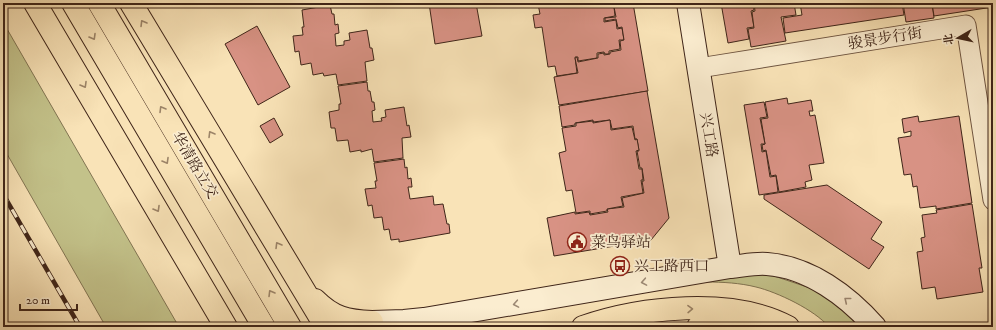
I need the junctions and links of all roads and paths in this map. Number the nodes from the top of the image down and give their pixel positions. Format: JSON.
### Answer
{"nodes":[{"id":1,"x":35,"y":3,"type":"edge"},
{"id":2,"x":73,"y":3,"type":"edge"},
{"id":3,"x":99,"y":3,"type":"edge"},
{"id":4,"x":131,"y":3,"type":"edge"},
{"id":5,"x":688,"y":3,"type":"edge"},
{"id":6,"x":699,"y":68,"type":"junction"},
{"id":7,"x":993,"y":200,"type":"edge"},
{"id":8,"x":730,"y":267,"type":"junction"},
{"id":9,"x":295,"y":274,"type":"junction"},
{"id":10,"x":362,"y":323,"type":"edge"},
{"id":11,"x":226,"y":327,"type":"edge"},
{"id":12,"x":264,"y":327,"type":"edge"},
{"id":13,"x":290,"y":327,"type":"edge"},
{"id":14,"x":325,"y":327,"type":"edge"},
{"id":15,"x":583,"y":327,"type":"edge"},
{"id":16,"x":698,"y":327,"type":"edge"},
{"id":17,"x":746,"y":327,"type":"edge"},
{"id":18,"x":788,"y":327,"type":"edge"},
{"id":19,"x":875,"y":327,"type":"edge"}],
"edges":[{"from":1,"to":11,"type":"main road","one_way":true},
{"from":2,"to":12,"type":"main road","name":"华清路立交","one_way":true},
{"from":13,"to":3,"type":"main road","name":"华清路立交","one_way":true},
{"from":9,"to":4,"type":"main road","one_way":true},
{"from":5,"to":6,"type":"main road","name":"兴工路"},
{"from":6,"to":7,"type":"street","name":"骏景步行街"},
{"from":6,"to":8,"type":"main road","name":"兴工路"},
{"from":8,"to":10,"type":"main road","one_way":true},
{"from":19,"to":8,"type":"main road","one_way":true},
{"from":9,"to":10,"type":"main road"},
{"from":9,"to":14,"type":"main road"},
{"from":10,"to":14,"type":"main road"},
{"from":15,"to":18,"type":"main road","one_way":true},
{"from":16,"to":17,"type":"main road"}]}
